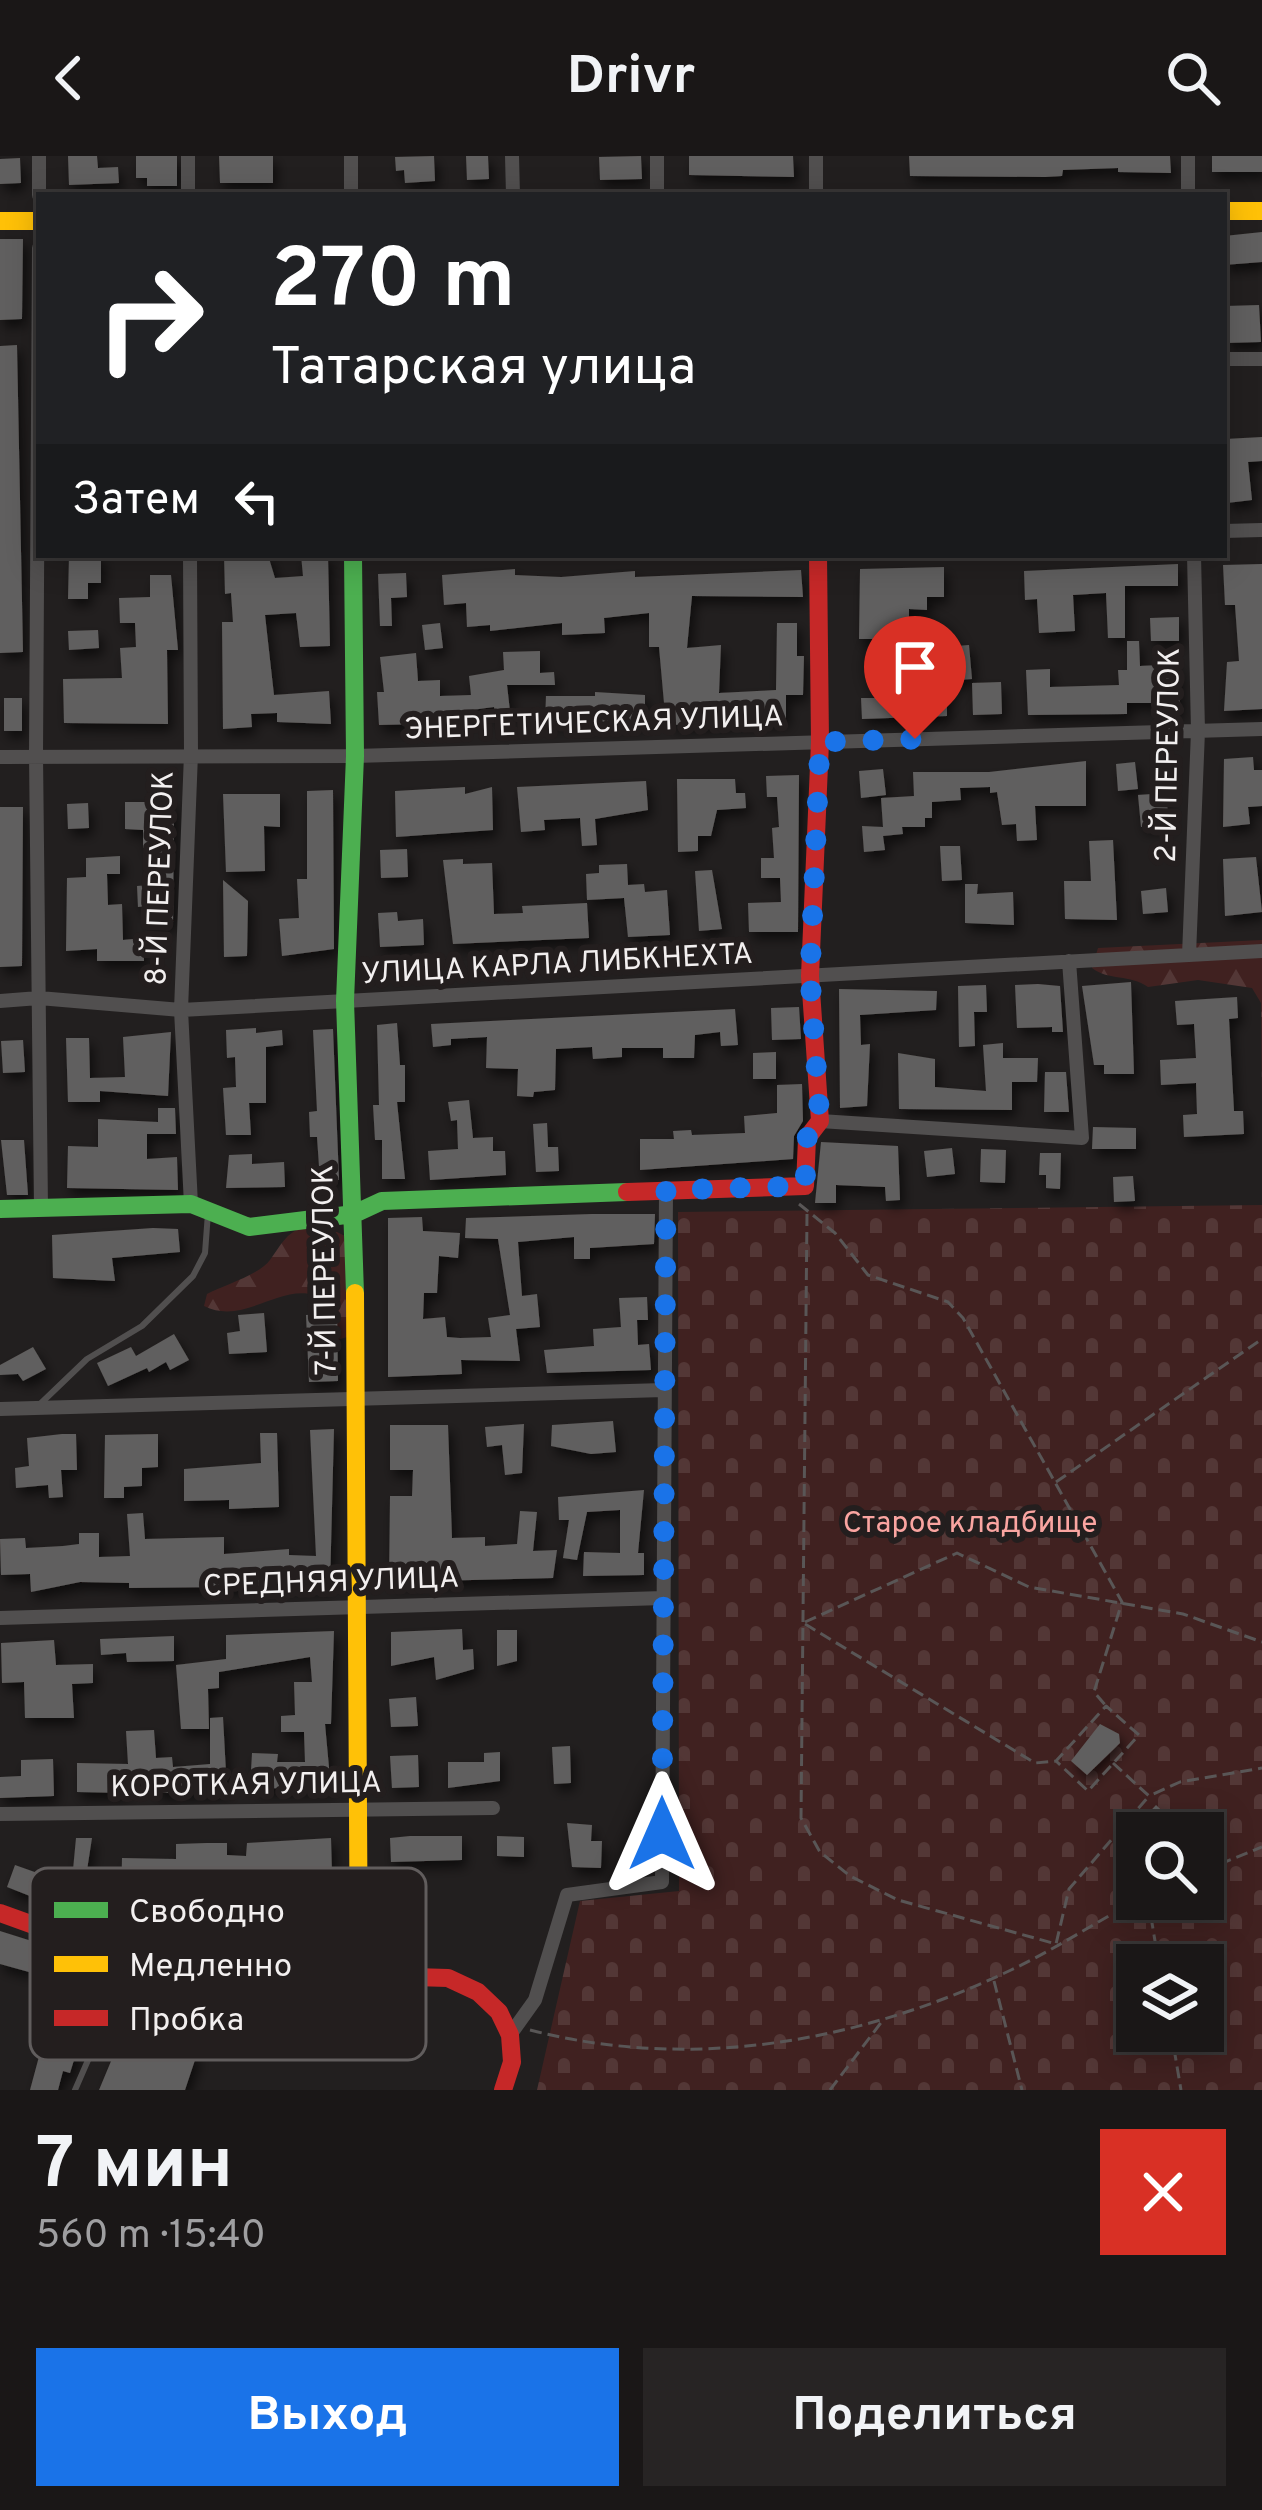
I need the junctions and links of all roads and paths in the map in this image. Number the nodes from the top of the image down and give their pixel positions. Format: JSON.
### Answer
{"nodes":[{"id":1,"x":39,"y":156,"type":"edge"},
{"id":2,"x":188,"y":156,"type":"edge"},
{"id":3,"x":351,"y":156,"type":"edge"},
{"id":4,"x":512,"y":156,"type":"edge"},
{"id":5,"x":657,"y":156,"type":"edge"},
{"id":6,"x":816,"y":156,"type":"edge"},
{"id":7,"x":1188,"y":156,"type":"edge"},
{"id":8,"x":39,"y":192,"type":"edge"},
{"id":9,"x":188,"y":192,"type":"edge"},
{"id":10,"x":351,"y":192,"type":"edge"},
{"id":11,"x":513,"y":192,"type":"edge"},
{"id":12,"x":657,"y":192,"type":"edge"},
{"id":13,"x":816,"y":192,"type":"edge"},
{"id":14,"x":1189,"y":192,"type":"edge"},
{"id":15,"x":1227,"y":211,"type":"edge"},
{"id":16,"x":1262,"y":211,"type":"edge"},
{"id":17,"x":0,"y":221,"type":"edge"},
{"id":18,"x":36,"y":221,"type":"edge"},
{"id":19,"x":1227,"y":359,"type":"edge"},
{"id":20,"x":1262,"y":359,"type":"edge"},
{"id":21,"x":1262,"y":530,"type":"edge"},
{"id":22,"x":1227,"y":531,"type":"edge"},
{"id":23,"x":37,"y":558,"type":"edge"},
{"id":24,"x":190,"y":558,"type":"edge"},
{"id":25,"x":352,"y":558,"type":"edge"},
{"id":26,"x":818,"y":558,"type":"edge"},
{"id":27,"x":1194,"y":558,"type":"edge"},
{"id":28,"x":1262,"y":729,"type":"edge"},
{"id":29,"x":1198,"y":731,"type":"junction"},
{"id":30,"x":820,"y":742,"type":"junction"},
{"id":31,"x":191,"y":754,"type":"junction"},
{"id":32,"x":36,"y":755,"type":"junction"},
{"id":33,"x":355,"y":756,"type":"junction"},
{"id":34,"x":0,"y":757,"type":"edge"},
{"id":35,"x":1262,"y":950,"type":"edge"},
{"id":36,"x":1189,"y":955,"type":"junction"},
{"id":37,"x":1070,"y":961,"type":"junction"},
{"id":38,"x":810,"y":976,"type":"junction"},
{"id":39,"x":39,"y":998,"type":"junction"},
{"id":40,"x":0,"y":1001,"type":"edge"},
{"id":41,"x":345,"y":1001,"type":"junction"},
{"id":42,"x":181,"y":1010,"type":"junction"},
{"id":43,"x":820,"y":1121,"type":"junction"},
{"id":44,"x":798,"y":1186,"type":"junction"},
{"id":45,"x":666,"y":1190,"type":"junction"},
{"id":46,"x":200,"y":1207,"type":"junction"},
{"id":47,"x":41,"y":1208,"type":"junction"},
{"id":48,"x":0,"y":1209,"type":"edge"},
{"id":49,"x":354,"y":1214,"type":"junction"},
{"id":50,"x":808,"y":1214,"type":"junction"},
{"id":51,"x":1262,"y":1339,"type":"edge"},
{"id":52,"x":664,"y":1390,"type":"junction"},
{"id":53,"x":356,"y":1399,"type":"junction"},
{"id":54,"x":36,"y":1408,"type":"junction"},
{"id":55,"x":0,"y":1409,"type":"edge"},
{"id":56,"x":1054,"y":1483,"type":"junction"},
{"id":57,"x":663,"y":1598,"type":"junction"},
{"id":58,"x":1122,"y":1602,"type":"junction"},
{"id":59,"x":357,"y":1607,"type":"junction"},
{"id":60,"x":0,"y":1618,"type":"edge"},
{"id":61,"x":804,"y":1623,"type":"junction"},
{"id":62,"x":1262,"y":1642,"type":"edge"},
{"id":63,"x":1106,"y":1706,"type":"junction"},
{"id":64,"x":1056,"y":1761,"type":"junction"},
{"id":65,"x":1113,"y":1763,"type":"junction"},
{"id":66,"x":1262,"y":1768,"type":"edge"},
{"id":67,"x":1149,"y":1796,"type":"junction"},
{"id":68,"x":494,"y":1808,"type":"dead end"},
{"id":69,"x":358,"y":1809,"type":"junction"},
{"id":70,"x":0,"y":1814,"type":"edge"},
{"id":71,"x":1262,"y":1847,"type":"edge"},
{"id":72,"x":1224,"y":1862,"type":"edge"},
{"id":73,"x":358,"y":1868,"type":"edge"},
{"id":74,"x":1116,"y":1912,"type":"edge"},
{"id":75,"x":0,"y":1913,"type":"edge"},
{"id":76,"x":30,"y":1924,"type":"edge"},
{"id":77,"x":1057,"y":1944,"type":"junction"},
{"id":78,"x":994,"y":1978,"type":"junction"},
{"id":79,"x":426,"y":1979,"type":"edge"},
{"id":80,"x":884,"y":2019,"type":"junction"},
{"id":81,"x":513,"y":2031,"type":"junction"},
{"id":82,"x":1174,"y":2052,"type":"edge"},
{"id":83,"x":88,"y":2060,"type":"edge"},
{"id":84,"x":75,"y":2090,"type":"edge"},
{"id":85,"x":502,"y":2090,"type":"edge"},
{"id":86,"x":830,"y":2090,"type":"edge"},
{"id":87,"x":1022,"y":2090,"type":"edge"},
{"id":88,"x":1180,"y":2090,"type":"edge"}],
"edges":[{"from":1,"to":8,"type":"street"},
{"from":2,"to":9,"type":"street"},
{"from":3,"to":10,"type":"street"},
{"from":4,"to":11,"type":"street"},
{"from":5,"to":12,"type":"street"},
{"from":6,"to":13,"type":"street"},
{"from":7,"to":14,"type":"street"},
{"from":15,"to":16,"type":"street"},
{"from":17,"to":18,"type":"street"},
{"from":19,"to":20,"type":"street"},
{"from":21,"to":22,"type":"street"},
{"from":23,"to":32,"type":"street"},
{"from":24,"to":31,"type":"street","name":"8-Й ПЕРЕУЛОК"},
{"from":25,"to":33,"type":"street","name":"7-Й ПЕРЕУЛОК"},
{"from":26,"to":30,"type":"street"},
{"from":27,"to":29,"type":"street","name":"2-Й ПЕРЕУЛОК"},
{"from":28,"to":29,"type":"street","name":"ЭНЕРГЕТИЧЕСКАЯ УЛИЦА"},
{"from":29,"to":30,"type":"street","name":"ЭНЕРГЕТИЧЕСКАЯ УЛИЦА"},
{"from":29,"to":36,"type":"street","name":"2-Й ПЕРЕУЛОК"},
{"from":30,"to":33,"type":"street","name":"ЭНЕРГЕТИЧЕСКАЯ УЛИЦА"},
{"from":30,"to":38,"type":"street"},
{"from":31,"to":32,"type":"street","name":"ЭНЕРГЕТИЧЕСКАЯ УЛИЦА"},
{"from":31,"to":33,"type":"street","name":"ЭНЕРГЕТИЧЕСКАЯ УЛИЦА"},
{"from":31,"to":42,"type":"street","name":"8-Й ПЕРЕУЛОК"},
{"from":32,"to":34,"type":"street","name":"ЭНЕРГЕТИЧЕСКАЯ УЛИЦА"},
{"from":32,"to":39,"type":"street"},
{"from":33,"to":41,"type":"street","name":"7-Й ПЕРЕУЛОК"},
{"from":35,"to":36,"type":"street","name":"УЛИЦА КАРЛА ЛИБКНЕХТА"},
{"from":36,"to":37,"type":"street","name":"УЛИЦА КАРЛА ЛИБКНЕХТА"},
{"from":37,"to":38,"type":"street","name":"УЛИЦА КАРЛА ЛИБКНЕХТА"},
{"from":37,"to":43,"type":"street"},
{"from":38,"to":41,"type":"street","name":"УЛИЦА КАРЛА ЛИБКНЕХТА"},
{"from":38,"to":43,"type":"street"},
{"from":39,"to":40,"type":"street","name":"УЛИЦА КАРЛА ЛИБКНЕХТА"},
{"from":39,"to":42,"type":"street","name":"УЛИЦА КАРЛА ЛИБКНЕХТА"},
{"from":39,"to":47,"type":"street"},
{"from":41,"to":42,"type":"street","name":"УЛИЦА КАРЛА ЛИБКНЕХТА"},
{"from":41,"to":49,"type":"street","name":"7-Й ПЕРЕУЛОК"},
{"from":42,"to":46,"type":"street","name":"8-Й ПЕРЕУЛОК"},
{"from":43,"to":44,"type":"street"},
{"from":44,"to":45,"type":"street"},
{"from":44,"to":50,"type":"path"},
{"from":45,"to":49,"type":"street"},
{"from":45,"to":52,"type":"street"},
{"from":46,"to":47,"type":"street"},
{"from":46,"to":49,"type":"street"},
{"from":46,"to":54,"type":"lane"},
{"from":47,"to":48,"type":"street"},
{"from":49,"to":53,"type":"street","name":"7-Й ПЕРЕУЛОК"},
{"from":50,"to":56,"type":"path"},
{"from":50,"to":61,"type":"path"},
{"from":51,"to":56,"type":"path"},
{"from":52,"to":53,"type":"street"},
{"from":52,"to":57,"type":"street"},
{"from":53,"to":54,"type":"street"},
{"from":53,"to":59,"type":"street","name":"7-Й ПЕРЕУЛОК"},
{"from":54,"to":55,"type":"street"},
{"from":56,"to":58,"type":"path"},
{"from":57,"to":59,"type":"street","name":"СРЕДНЯЯ УЛИЦА"},
{"from":57,"to":81,"type":"street"},
{"from":58,"to":61,"type":"path"},
{"from":58,"to":62,"type":"path"},
{"from":58,"to":63,"type":"path"},
{"from":59,"to":60,"type":"street","name":"СРЕДНЯЯ УЛИЦА"},
{"from":59,"to":69,"type":"street","name":"7-Й ПЕРЕУЛОК"},
{"from":61,"to":64,"type":"path"},
{"from":61,"to":77,"type":"path"},
{"from":63,"to":64,"type":"path"},
{"from":63,"to":65,"type":"path"},
{"from":64,"to":65,"type":"path"},
{"from":65,"to":67,"type":"path"},
{"from":66,"to":67,"type":"path"},
{"from":67,"to":77,"type":"path"},
{"from":68,"to":69,"type":"street","name":"КОРОТКАЯ УЛИЦА"},
{"from":69,"to":70,"type":"street","name":"КОРОТКАЯ УЛИЦА"},
{"from":69,"to":73,"type":"street","name":"7-Й ПЕРЕУЛОК"},
{"from":71,"to":72,"type":"path"},
{"from":74,"to":77,"type":"path"},
{"from":75,"to":76,"type":"street"},
{"from":77,"to":78,"type":"path"},
{"from":78,"to":80,"type":"path"},
{"from":78,"to":87,"type":"path"},
{"from":79,"to":81,"type":"street"},
{"from":80,"to":81,"type":"path"},
{"from":80,"to":86,"type":"path"},
{"from":81,"to":85,"type":"street"},
{"from":82,"to":88,"type":"path"},
{"from":83,"to":84,"type":"lane"}]}
